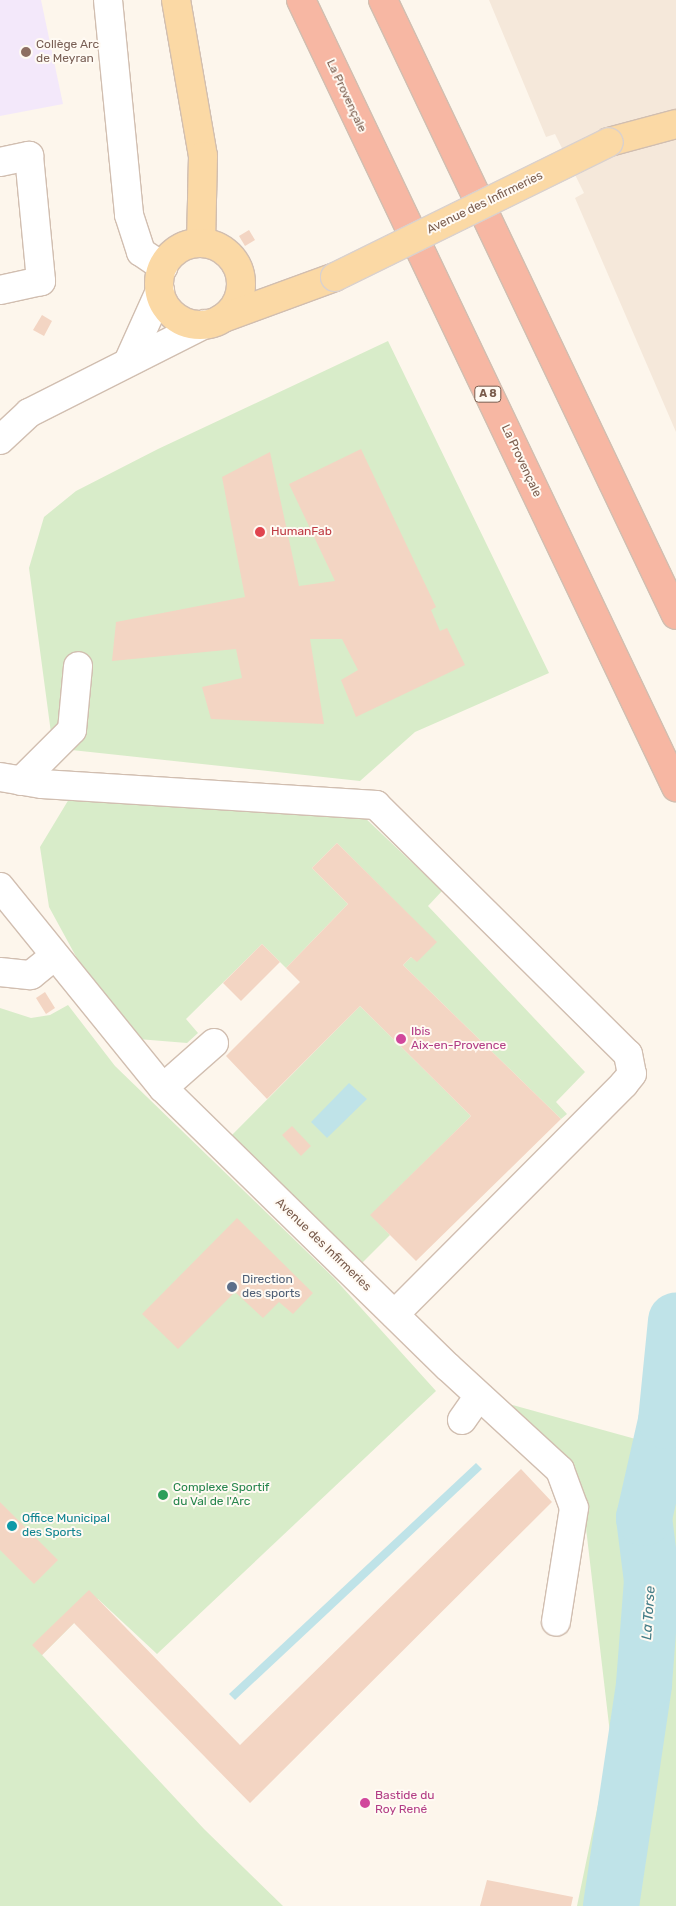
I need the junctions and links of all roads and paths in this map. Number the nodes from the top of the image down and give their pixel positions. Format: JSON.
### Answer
{"nodes":[{"id":1,"x":108,"y":0,"type":"edge"},
{"id":2,"x":176,"y":0,"type":"edge"},
{"id":3,"x":301,"y":0,"type":"edge"},
{"id":4,"x":383,"y":0,"type":"edge"},
{"id":5,"x":676,"y":124,"type":"edge"},
{"id":6,"x":0,"y":162,"type":"edge"},
{"id":7,"x":201,"y":243,"type":"junction"},
{"id":8,"x":240,"y":276,"type":"junction"},
{"id":9,"x":161,"y":279,"type":"junction"},
{"id":10,"x":296,"y":289,"type":"junction"},
{"id":11,"x":0,"y":290,"type":"edge"},
{"id":12,"x":214,"y":321,"type":"junction"},
{"id":13,"x":129,"y":360,"type":"junction"},
{"id":14,"x":0,"y":440,"type":"edge"},
{"id":15,"x":606,"y":471,"type":"junction"},
{"id":16,"x":676,"y":588,"type":"edge"},
{"id":17,"x":676,"y":615,"type":"edge"},
{"id":18,"x":78,"y":666,"type":"dead end"},
{"id":19,"x":10,"y":779,"type":"edge"},
{"id":20,"x":676,"y":787,"type":"edge"},
{"id":21,"x":0,"y":888,"type":"edge"},
{"id":22,"x":53,"y":957,"type":"junction"},
{"id":23,"x":0,"y":972,"type":"edge"},
{"id":24,"x":214,"y":1043,"type":"dead end"},
{"id":25,"x":163,"y":1088,"type":"junction"},
{"id":26,"x":395,"y":1314,"type":"junction"},
{"id":27,"x":479,"y":1396,"type":"junction"},
{"id":28,"x":462,"y":1420,"type":"dead end"},
{"id":29,"x":556,"y":1622,"type":"dead end"}],
"edges":[{"from":1,"to":9,"type":"street"},
{"from":2,"to":7,"type":"main road"},
{"from":3,"to":20,"type":"highway","name":"La Provençale","number":"A 8"},
{"from":4,"to":15,"type":"highway"},
{"from":5,"to":10,"type":"main road","name":"Avenue des Infirmeries","bridge":true},
{"from":6,"to":11,"type":"street"},
{"from":7,"to":8,"type":"main road"},
{"from":7,"to":9,"type":"main road"},
{"from":8,"to":10,"type":"main road"},
{"from":8,"to":12,"type":"main road"},
{"from":9,"to":12,"type":"main road"},
{"from":9,"to":13,"type":"street","name":"Avenue des Infirmeries"},
{"from":10,"to":12,"type":"main road","name":"Avenue des Infirmeries"},
{"from":12,"to":13,"type":"street","name":"Avenue des Infirmeries"},
{"from":13,"to":14,"type":"street","name":"Avenue des Infirmeries"},
{"from":15,"to":16,"type":"highway"},
{"from":15,"to":17,"type":"highway"},
{"from":18,"to":19,"type":"street"},
{"from":19,"to":26,"type":"street"},
{"from":21,"to":22,"type":"street","name":"Avenue des Infirmeries"},
{"from":22,"to":23,"type":"street"},
{"from":22,"to":25,"type":"street","name":"Avenue des Infirmeries"},
{"from":24,"to":25,"type":"street"},
{"from":25,"to":26,"type":"street","name":"Avenue des Infirmeries"},
{"from":26,"to":27,"type":"street","name":"Avenue des Infirmeries"},
{"from":27,"to":28,"type":"street"},
{"from":27,"to":29,"type":"street","name":"Avenue des Infirmeries"}]}
